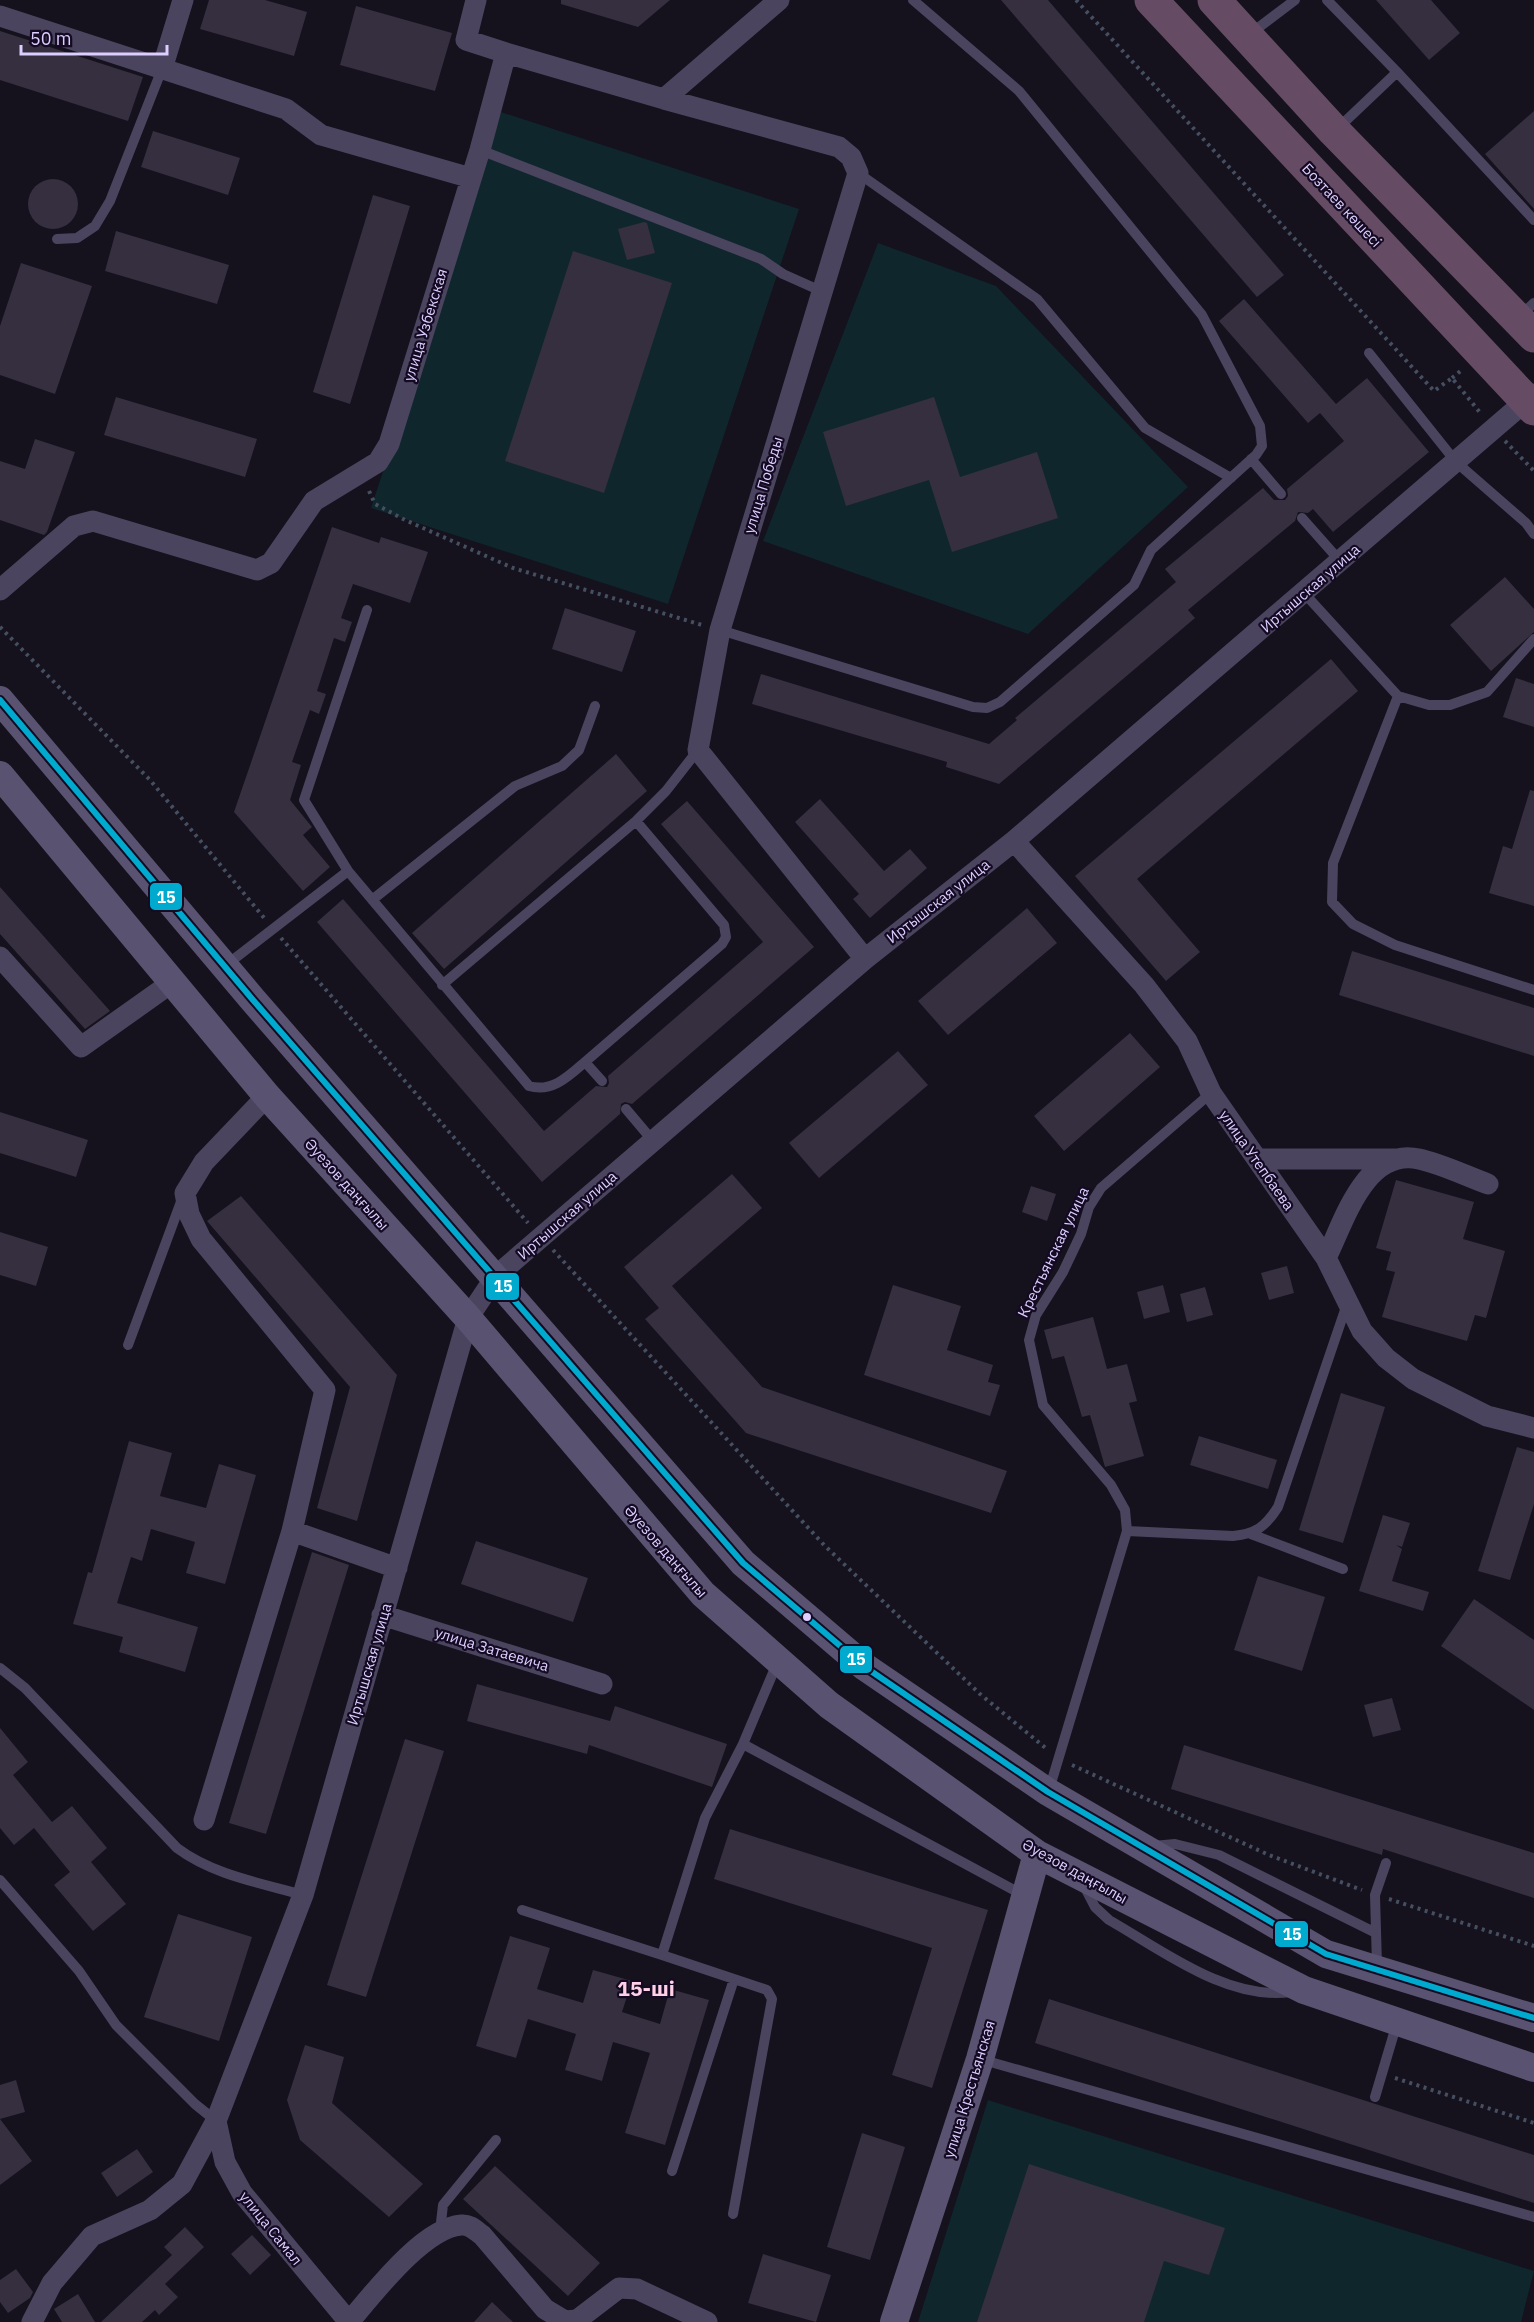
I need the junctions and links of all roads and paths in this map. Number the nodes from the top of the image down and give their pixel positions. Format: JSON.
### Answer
{"nodes":[{"id":1,"x":183,"y":0,"type":"edge"},
{"id":2,"x":476,"y":0,"type":"edge"},
{"id":3,"x":779,"y":0,"type":"edge"},
{"id":4,"x":914,"y":0,"type":"edge"},
{"id":5,"x":1076,"y":0,"type":"edge"},
{"id":6,"x":1151,"y":0,"type":"edge"},
{"id":7,"x":1214,"y":0,"type":"edge"},
{"id":8,"x":1295,"y":0,"type":"edge"},
{"id":9,"x":1327,"y":0,"type":"edge"},
{"id":10,"x":0,"y":16,"type":"edge"},
{"id":11,"x":1247,"y":36,"type":"junction"},
{"id":12,"x":506,"y":53,"type":"junction"},
{"id":13,"x":162,"y":69,"type":"junction"},
{"id":14,"x":1397,"y":72,"type":"junction"},
{"id":15,"x":664,"y":99,"type":"junction"},
{"id":16,"x":1334,"y":131,"type":"junction"},
{"id":17,"x":480,"y":150,"type":"junction"},
{"id":18,"x":858,"y":173,"type":"junction"},
{"id":19,"x":471,"y":178,"type":"junction"},
{"id":20,"x":1534,"y":220,"type":"edge"},
{"id":21,"x":57,"y":239,"type":"dead end"},
{"id":22,"x":821,"y":291,"type":"junction"},
{"id":23,"x":1528,"y":320,"type":"edge"},
{"id":24,"x":1369,"y":353,"type":"dead end"},
{"id":25,"x":1532,"y":401,"type":"edge"},
{"id":26,"x":1495,"y":430,"type":"junction"},
{"id":27,"x":1251,"y":459,"type":"junction"},
{"id":28,"x":1456,"y":462,"type":"junction"},
{"id":29,"x":1534,"y":471,"type":"edge"},
{"id":30,"x":361,"y":473,"type":"junction"},
{"id":31,"x":1231,"y":478,"type":"junction"},
{"id":32,"x":1281,"y":494,"type":"dead end"},
{"id":33,"x":1302,"y":518,"type":"dead end"},
{"id":34,"x":1534,"y":534,"type":"edge"},
{"id":35,"x":1340,"y":561,"type":"junction"},
{"id":36,"x":0,"y":590,"type":"edge"},
{"id":37,"x":1304,"y":593,"type":"junction"},
{"id":38,"x":368,"y":610,"type":"dead end"},
{"id":39,"x":720,"y":630,"type":"junction"},
{"id":40,"x":1534,"y":639,"type":"edge"},
{"id":41,"x":1398,"y":696,"type":"junction"},
{"id":42,"x":0,"y":700,"type":"edge"},
{"id":43,"x":595,"y":706,"type":"dead end"},
{"id":44,"x":698,"y":750,"type":"junction"},
{"id":45,"x":0,"y":775,"type":"edge"},
{"id":46,"x":636,"y":821,"type":"junction"},
{"id":47,"x":1014,"y":841,"type":"junction"},
{"id":48,"x":348,"y":871,"type":"junction"},
{"id":49,"x":372,"y":900,"type":"junction"},
{"id":50,"x":0,"y":957,"type":"edge"},
{"id":51,"x":865,"y":959,"type":"junction"},
{"id":52,"x":225,"y":966,"type":"junction"},
{"id":53,"x":174,"y":981,"type":"junction"},
{"id":54,"x":442,"y":985,"type":"junction"},
{"id":55,"x":1534,"y":990,"type":"edge"},
{"id":56,"x":585,"y":1062,"type":"junction"},
{"id":57,"x":602,"y":1081,"type":"dead end"},
{"id":58,"x":1211,"y":1093,"type":"junction"},
{"id":59,"x":267,"y":1096,"type":"junction"},
{"id":60,"x":626,"y":1109,"type":"dead end"},
{"id":61,"x":653,"y":1141,"type":"junction"},
{"id":62,"x":1257,"y":1159,"type":"junction"},
{"id":63,"x":1395,"y":1159,"type":"junction"},
{"id":64,"x":1488,"y":1184,"type":"dead end"},
{"id":65,"x":185,"y":1193,"type":"junction"},
{"id":66,"x":540,"y":1237,"type":"junction"},
{"id":67,"x":1326,"y":1258,"type":"junction"},
{"id":68,"x":496,"y":1276,"type":"junction"},
{"id":69,"x":1347,"y":1303,"type":"junction"},
{"id":70,"x":468,"y":1318,"type":"junction"},
{"id":71,"x":128,"y":1345,"type":"dead end"},
{"id":72,"x":1534,"y":1428,"type":"edge"},
{"id":73,"x":292,"y":1531,"type":"junction"},
{"id":74,"x":1127,"y":1531,"type":"junction"},
{"id":75,"x":1251,"y":1534,"type":"junction"},
{"id":76,"x":397,"y":1568,"type":"junction"},
{"id":77,"x":1343,"y":1569,"type":"dead end"},
{"id":78,"x":382,"y":1615,"type":"junction"},
{"id":79,"x":778,"y":1661,"type":"junction"},
{"id":80,"x":1,"y":1671,"type":"edge"},
{"id":81,"x":602,"y":1684,"type":"dead end"},
{"id":82,"x":743,"y":1743,"type":"junction"},
{"id":83,"x":1058,"y":1758,"type":"junction"},
{"id":84,"x":1048,"y":1792,"type":"junction"},
{"id":85,"x":204,"y":1820,"type":"dead end"},
{"id":86,"x":1141,"y":1846,"type":"junction"},
{"id":87,"x":1037,"y":1854,"type":"junction"},
{"id":88,"x":1386,"y":1863,"type":"dead end"},
{"id":89,"x":0,"y":1880,"type":"edge"},
{"id":90,"x":303,"y":1895,"type":"junction"},
{"id":91,"x":1376,"y":1895,"type":"junction"},
{"id":92,"x":1025,"y":1897,"type":"junction"},
{"id":93,"x":522,"y":1910,"type":"dead end"},
{"id":94,"x":1376,"y":1933,"type":"junction"},
{"id":95,"x":1534,"y":1946,"type":"edge"},
{"id":96,"x":662,"y":1955,"type":"junction"},
{"id":97,"x":1378,"y":1970,"type":"junction"},
{"id":98,"x":734,"y":1979,"type":"junction"},
{"id":99,"x":1534,"y":2018,"type":"edge"},
{"id":100,"x":1398,"y":2022,"type":"junction"},
{"id":101,"x":980,"y":2059,"type":"junction"},
{"id":102,"x":1534,"y":2068,"type":"edge"},
{"id":103,"x":1382,"y":2074,"type":"junction"},
{"id":104,"x":1375,"y":2097,"type":"dead end"},
{"id":105,"x":216,"y":2121,"type":"junction"},
{"id":106,"x":1534,"y":2123,"type":"edge"},
{"id":107,"x":496,"y":2140,"type":"dead end"},
{"id":108,"x":672,"y":2171,"type":"dead end"},
{"id":109,"x":733,"y":2214,"type":"dead end"},
{"id":110,"x":1534,"y":2217,"type":"edge"},
{"id":111,"x":441,"y":2231,"type":"junction"},
{"id":112,"x":32,"y":2322,"type":"edge"},
{"id":113,"x":349,"y":2322,"type":"edge"},
{"id":114,"x":707,"y":2322,"type":"edge"},
{"id":115,"x":894,"y":2322,"type":"edge"}],
"edges":[{"from":1,"to":13,"type":"street"},
{"from":2,"to":12,"type":"street"},
{"from":3,"to":15,"type":"street"},
{"from":4,"to":27,"type":"lane"},
{"from":5,"to":26,"type":"path"},
{"from":6,"to":25,"type":"highway","name":"Бозтаев көшесі"},
{"from":7,"to":11,"type":"highway"},
{"from":8,"to":11,"type":"lane"},
{"from":9,"to":14,"type":"lane"},
{"from":10,"to":13,"type":"street"},
{"from":11,"to":16,"type":"highway"},
{"from":12,"to":15,"type":"street"},
{"from":12,"to":17,"type":"street","name":"улица Узбекская"},
{"from":13,"to":19,"type":"street"},
{"from":13,"to":21,"type":"lane"},
{"from":14,"to":16,"type":"lane"},
{"from":14,"to":20,"type":"lane"},
{"from":15,"to":18,"type":"street"},
{"from":16,"to":23,"type":"highway"},
{"from":17,"to":19,"type":"street","name":"улица Узбекская"},
{"from":17,"to":22,"type":"lane"},
{"from":18,"to":22,"type":"street","name":"улица Победы"},
{"from":18,"to":31,"type":"lane"},
{"from":19,"to":30,"type":"street","name":"улица Узбекская"},
{"from":22,"to":39,"type":"street","name":"улица Победы"},
{"from":24,"to":28,"type":"lane"},
{"from":25,"to":26,"type":"street","name":"Иртышская улица"},
{"from":26,"to":28,"type":"street","name":"Иртышская улица"},
{"from":26,"to":29,"type":"path"},
{"from":27,"to":31,"type":"lane"},
{"from":27,"to":32,"type":"lane"},
{"from":28,"to":34,"type":"lane"},
{"from":28,"to":35,"type":"street","name":"Иртышская улица"},
{"from":30,"to":36,"type":"street","name":"улица Узбекская"},
{"from":30,"to":39,"type":"path"},
{"from":31,"to":39,"type":"lane"},
{"from":33,"to":35,"type":"lane"},
{"from":35,"to":37,"type":"street","name":"Иртышская улица"},
{"from":37,"to":41,"type":"lane"},
{"from":37,"to":47,"type":"street","name":"Иртышская улица"},
{"from":38,"to":48,"type":"lane"},
{"from":39,"to":44,"type":"street","name":"улица Победы"},
{"from":40,"to":41,"type":"lane"},
{"from":41,"to":55,"type":"lane"},
{"from":42,"to":52,"type":"main road"},
{"from":43,"to":49,"type":"lane"},
{"from":44,"to":46,"type":"lane"},
{"from":44,"to":51,"type":"street"},
{"from":45,"to":53,"type":"main road","name":"Әуезов даңғылы"},
{"from":46,"to":54,"type":"lane"},
{"from":46,"to":56,"type":"lane"},
{"from":47,"to":51,"type":"street","name":"Иртышская улица"},
{"from":47,"to":58,"type":"street","name":"улица Утепбаева"},
{"from":48,"to":49,"type":"lane"},
{"from":48,"to":52,"type":"lane"},
{"from":49,"to":54,"type":"lane"},
{"from":50,"to":53,"type":"street"},
{"from":51,"to":61,"type":"street","name":"Иртышская улица"},
{"from":52,"to":68,"type":"main road"},
{"from":53,"to":59,"type":"main road","name":"Әуезов даңғылы"},
{"from":54,"to":56,"type":"lane"},
{"from":56,"to":57,"type":"lane"},
{"from":58,"to":62,"type":"street","name":"улица Утепбаева"},
{"from":58,"to":74,"type":"lane","name":"Крестьянская улица"},
{"from":59,"to":65,"type":"street"},
{"from":59,"to":70,"type":"main road","name":"Әуезов даңғылы"},
{"from":60,"to":61,"type":"lane"},
{"from":61,"to":66,"type":"street","name":"Иртышская улица"},
{"from":62,"to":63,"type":"street"},
{"from":62,"to":67,"type":"street","name":"улица Утепбаева"},
{"from":63,"to":64,"type":"street"},
{"from":63,"to":67,"type":"street"},
{"from":65,"to":71,"type":"lane"},
{"from":65,"to":73,"type":"street"},
{"from":66,"to":68,"type":"street","name":"Иртышская улица"},
{"from":66,"to":83,"type":"path"},
{"from":67,"to":69,"type":"street","name":"улица Утепбаева"},
{"from":68,"to":70,"type":"street","name":"Иртышская улица"},
{"from":68,"to":84,"type":"main road"},
{"from":69,"to":72,"type":"street","name":"улица Утепбаева"},
{"from":69,"to":75,"type":"lane"},
{"from":70,"to":76,"type":"street","name":"Иртышская улица"},
{"from":70,"to":79,"type":"main road","name":"Әуезов даңғылы"},
{"from":73,"to":76,"type":"street"},
{"from":73,"to":85,"type":"street"},
{"from":74,"to":75,"type":"lane"},
{"from":74,"to":83,"type":"lane","name":"Крестьянская улица"},
{"from":75,"to":77,"type":"lane"},
{"from":76,"to":78,"type":"street","name":"Иртышская улица"},
{"from":78,"to":81,"type":"street","name":"улица Затаевича"},
{"from":78,"to":90,"type":"street","name":"Иртышская улица"},
{"from":79,"to":82,"type":"lane"},
{"from":79,"to":87,"type":"main road","name":"Әуезов даңғылы"},
{"from":80,"to":90,"type":"lane"},
{"from":82,"to":92,"type":"lane"},
{"from":82,"to":96,"type":"lane"},
{"from":83,"to":84,"type":"lane","name":"Крестьянская улица"},
{"from":83,"to":91,"type":"path"},
{"from":84,"to":86,"type":"main road"},
{"from":86,"to":94,"type":"lane"},
{"from":86,"to":97,"type":"main road"},
{"from":87,"to":92,"type":"main road","name":"улица Крестьянская"},
{"from":87,"to":100,"type":"main road","name":"Әуезов даңғылы"},
{"from":88,"to":91,"type":"lane"},
{"from":89,"to":105,"type":"lane"},
{"from":90,"to":105,"type":"street","name":"Иртышская улица"},
{"from":91,"to":94,"type":"lane"},
{"from":91,"to":95,"type":"path"},
{"from":92,"to":101,"type":"main road","name":"улица Крестьянская"},
{"from":93,"to":96,"type":"lane"},
{"from":94,"to":97,"type":"lane"},
{"from":96,"to":98,"type":"lane"},
{"from":97,"to":99,"type":"main road"},
{"from":98,"to":108,"type":"lane"},
{"from":98,"to":109,"type":"lane"},
{"from":100,"to":102,"type":"main road","name":"Әуезов даңғылы"},
{"from":100,"to":103,"type":"lane"},
{"from":101,"to":110,"type":"lane"},
{"from":101,"to":115,"type":"main road","name":"улица Крестьянская"},
{"from":103,"to":104,"type":"lane"},
{"from":103,"to":106,"type":"path"},
{"from":105,"to":112,"type":"street","name":"Иртышская улица"},
{"from":105,"to":113,"type":"street","name":"улица Самал"},
{"from":107,"to":111,"type":"lane"},
{"from":111,"to":113,"type":"street"},
{"from":111,"to":114,"type":"street"}]}
